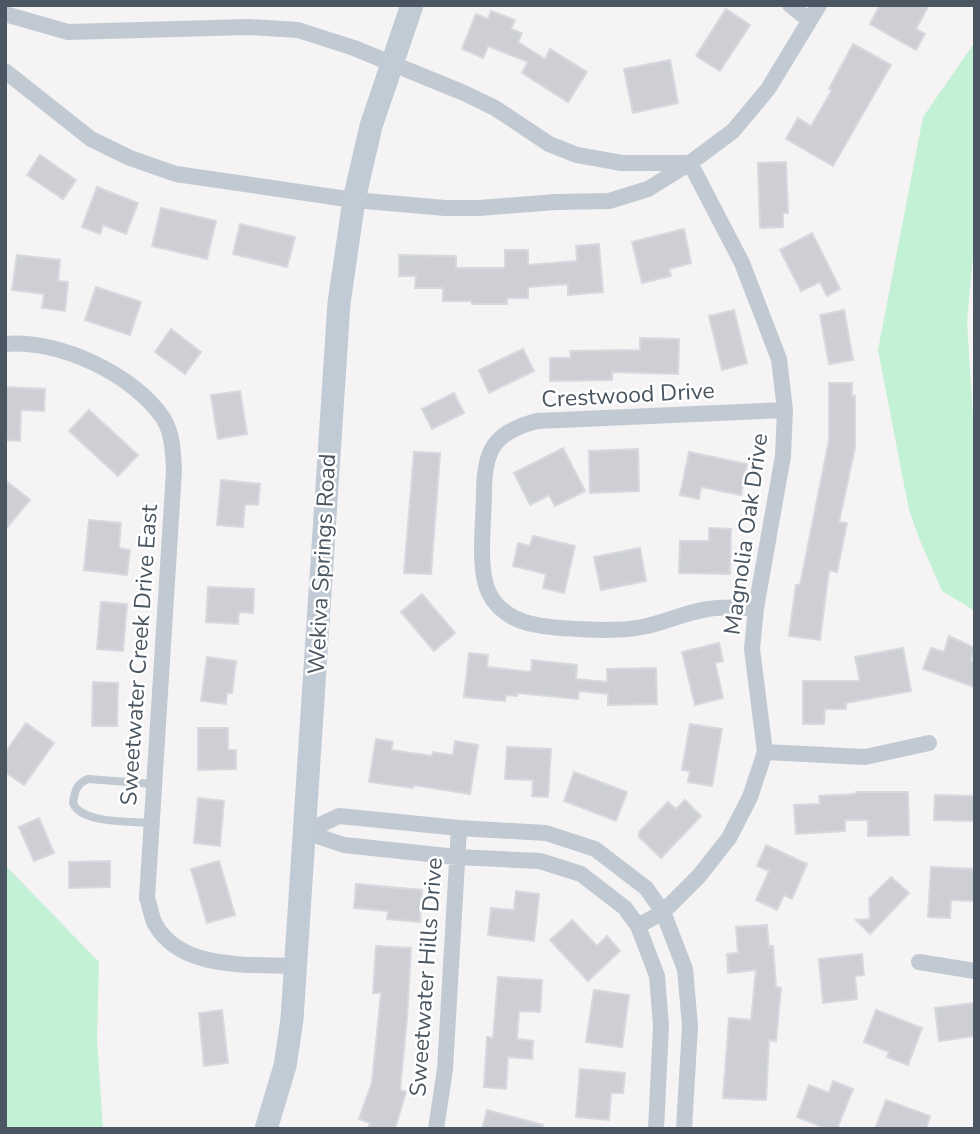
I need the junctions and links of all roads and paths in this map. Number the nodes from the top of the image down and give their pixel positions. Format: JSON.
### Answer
{"nodes":[{"id":1,"x":412,"y":5,"type":"edge"},
{"id":2,"x":790,"y":5,"type":"edge"},
{"id":3,"x":819,"y":5,"type":"edge"},
{"id":4,"x":5,"y":14,"type":"edge"},
{"id":5,"x":809,"y":20,"type":"junction"},
{"id":6,"x":391,"y":64,"type":"junction"},
{"id":7,"x":5,"y":71,"type":"edge"},
{"id":8,"x":690,"y":163,"type":"junction"},
{"id":9,"x":354,"y":200,"type":"junction"},
{"id":10,"x":5,"y":344,"type":"edge"},
{"id":11,"x":785,"y":411,"type":"junction"},
{"id":12,"x":756,"y":608,"type":"junction"},
{"id":13,"x":929,"y":743,"type":"dead end"},
{"id":14,"x":765,"y":752,"type":"junction"},
{"id":15,"x":154,"y":784,"type":"junction"},
{"id":16,"x":152,"y":823,"type":"junction"},
{"id":17,"x":459,"y":828,"type":"junction"},
{"id":18,"x":305,"y":832,"type":"junction"},
{"id":19,"x":457,"y":856,"type":"junction"},
{"id":20,"x":663,"y":912,"type":"junction"},
{"id":21,"x":638,"y":926,"type":"junction"},
{"id":22,"x":919,"y":962,"type":"dead end"},
{"id":23,"x":295,"y":966,"type":"junction"},
{"id":24,"x":975,"y":971,"type":"edge"},
{"id":25,"x":266,"y":1129,"type":"edge"},
{"id":26,"x":436,"y":1129,"type":"edge"},
{"id":27,"x":656,"y":1129,"type":"edge"},
{"id":28,"x":684,"y":1129,"type":"edge"}],
"edges":[{"from":1,"to":6,"type":"main road","name":"Wekiva Springs Road"},
{"from":2,"to":5,"type":"street"},
{"from":3,"to":5,"type":"street"},
{"from":4,"to":6,"type":"street"},
{"from":5,"to":8,"type":"street"},
{"from":6,"to":8,"type":"street"},
{"from":6,"to":9,"type":"main road","name":"Wekiva Springs Road"},
{"from":7,"to":9,"type":"street"},
{"from":8,"to":9,"type":"street"},
{"from":8,"to":11,"type":"street","name":"Magnolia Oak Drive"},
{"from":9,"to":18,"type":"main road","name":"Wekiva Springs Road"},
{"from":10,"to":15,"type":"street","name":"Sweetwater Creek Drive East"},
{"from":11,"to":12,"type":"street","name":"Magnolia Oak Drive"},
{"from":11,"to":12,"type":"street","name":"Crestwood Drive"},
{"from":12,"to":14,"type":"street","name":"Magnolia Oak Drive"},
{"from":13,"to":14,"type":"street"},
{"from":14,"to":20,"type":"street","name":"Magnolia Oak Drive"},
{"from":15,"to":16,"type":"street","name":"Sweetwater Creek Drive East"},
{"from":15,"to":16,"type":"lane"},
{"from":16,"to":23,"type":"street","name":"Sweetwater Creek Drive East"},
{"from":17,"to":18,"type":"street"},
{"from":17,"to":19,"type":"street","name":"Sweetwater Hills Drive"},
{"from":17,"to":20,"type":"street"},
{"from":18,"to":19,"type":"street"},
{"from":18,"to":23,"type":"main road","name":"Wekiva Springs Road"},
{"from":19,"to":21,"type":"street"},
{"from":19,"to":26,"type":"street","name":"Sweetwater Hills Drive"},
{"from":20,"to":21,"type":"street","name":"Magnolia Oak Drive"},
{"from":20,"to":28,"type":"street"},
{"from":21,"to":27,"type":"street"},
{"from":22,"to":24,"type":"street"},
{"from":23,"to":25,"type":"main road","name":"Wekiva Springs Road"}]}
